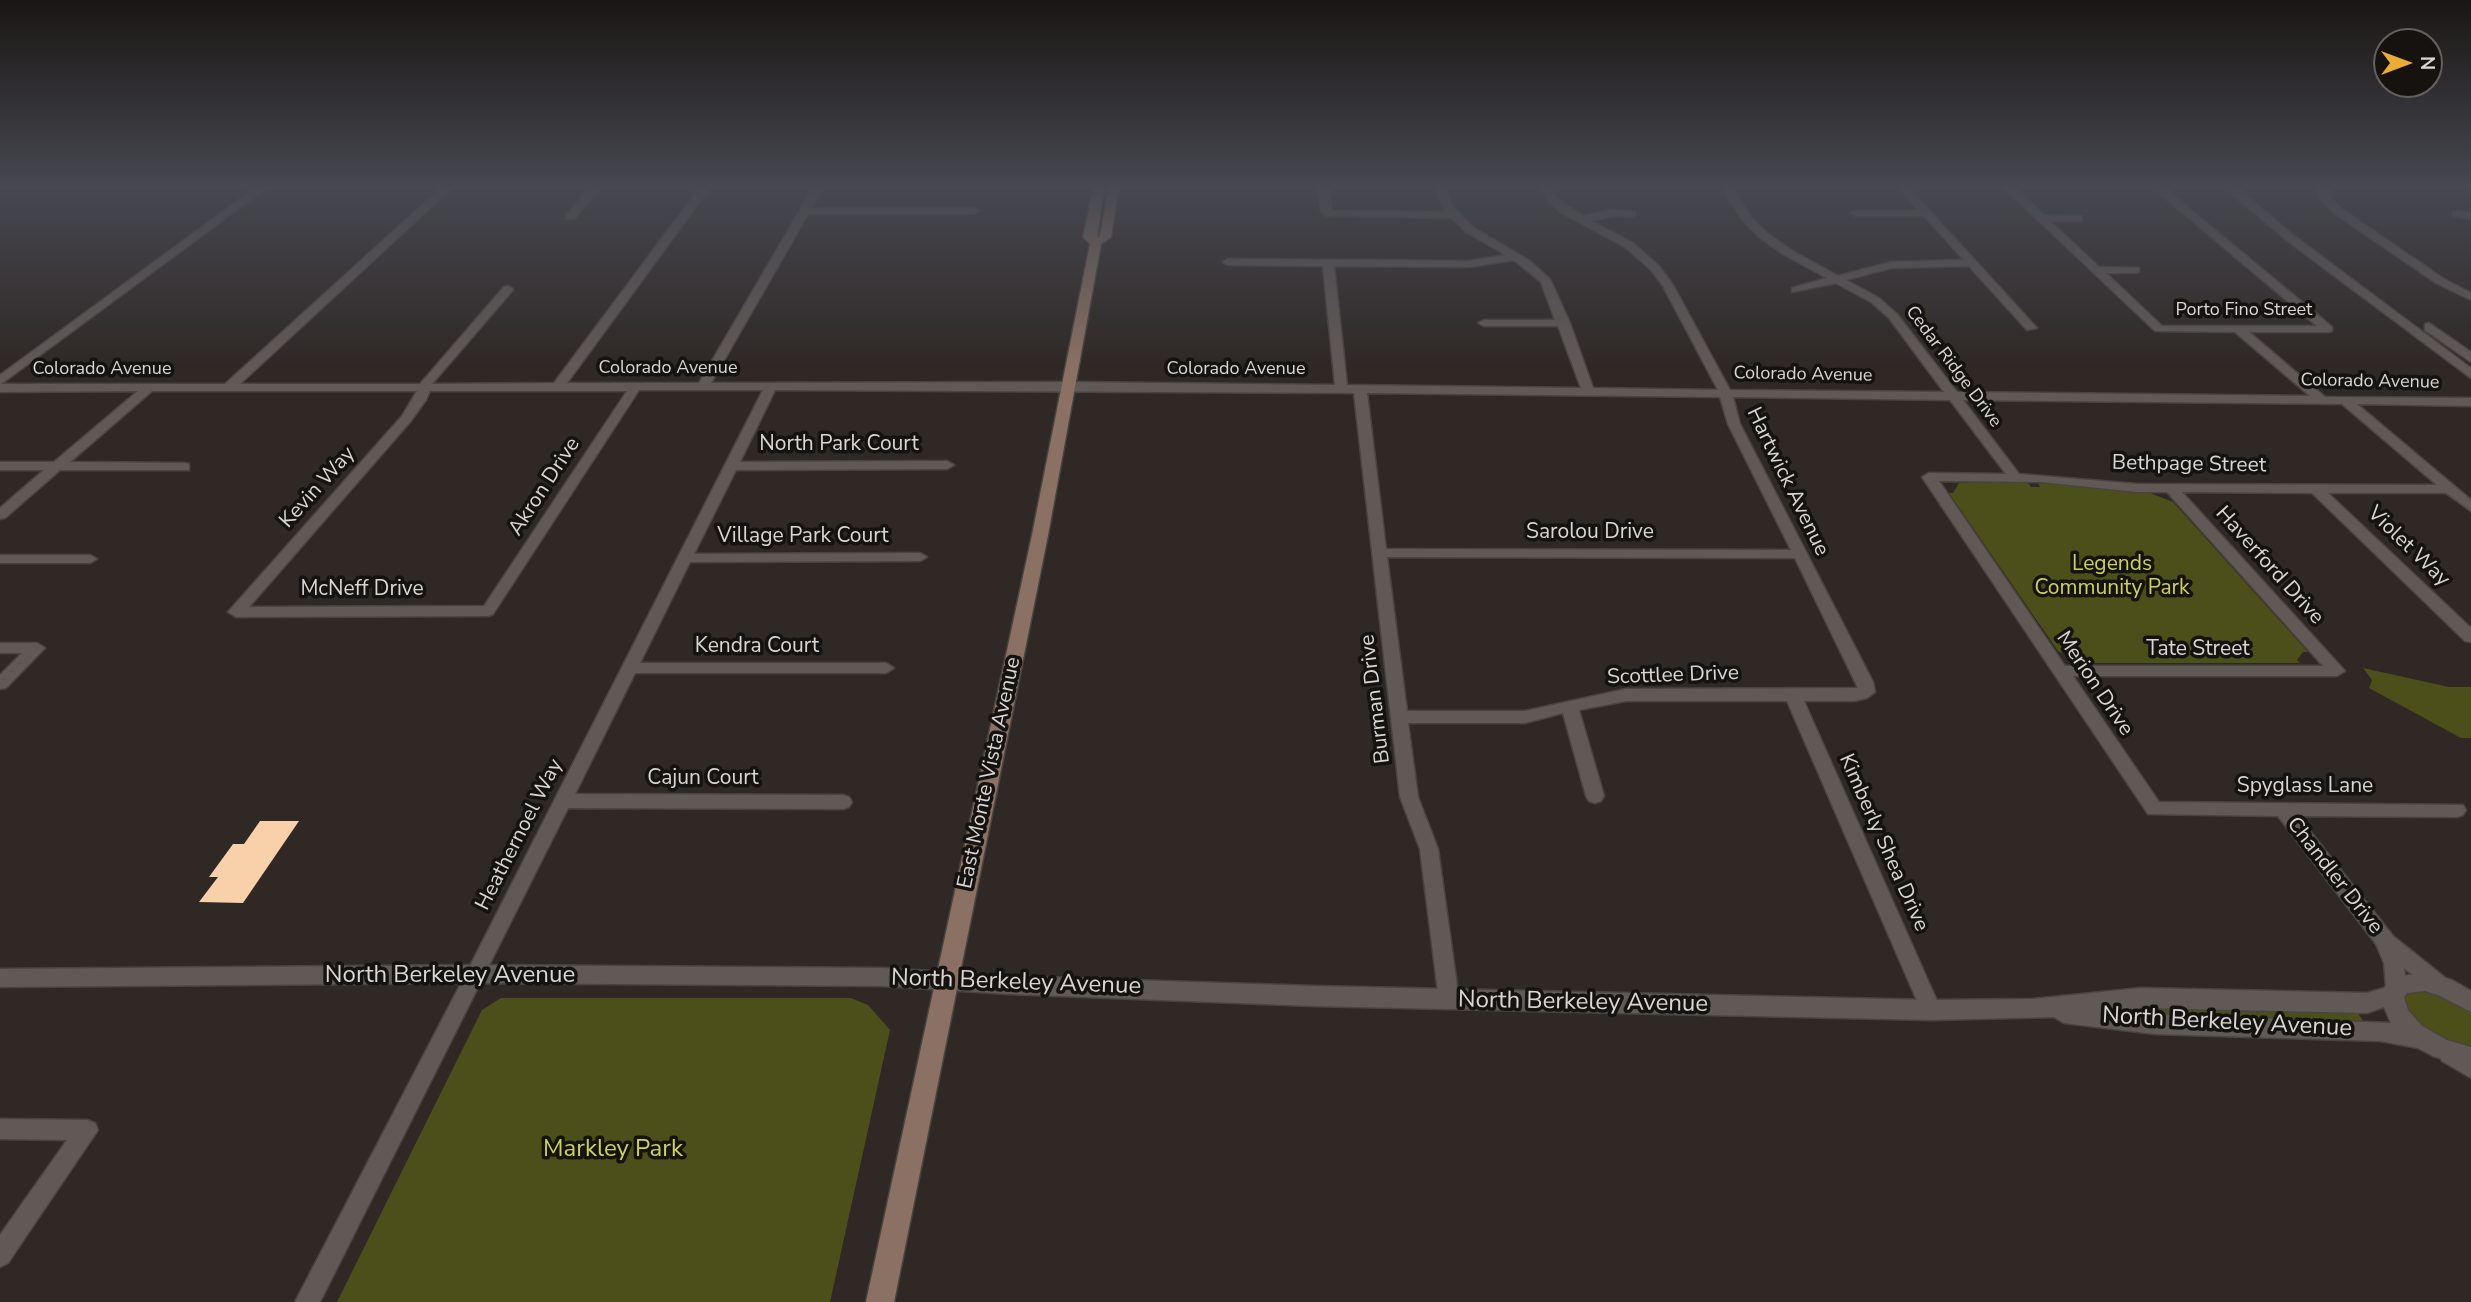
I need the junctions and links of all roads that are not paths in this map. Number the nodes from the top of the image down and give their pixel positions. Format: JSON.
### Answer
{"nodes":[{"id":1,"x":182,"y":247,"type":"edge"},
{"id":2,"x":382,"y":247,"type":"edge"},
{"id":3,"x":661,"y":247,"type":"edge"},
{"id":4,"x":784,"y":247,"type":"edge"},
{"id":5,"x":1095,"y":247,"type":"edge"},
{"id":6,"x":1497,"y":247,"type":"edge"},
{"id":7,"x":1631,"y":247,"type":"edge"},
{"id":8,"x":1780,"y":247,"type":"edge"},
{"id":9,"x":1957,"y":247,"type":"edge"},
{"id":10,"x":2072,"y":247,"type":"edge"},
{"id":11,"x":2229,"y":247,"type":"edge"},
{"id":12,"x":2302,"y":247,"type":"edge"},
{"id":13,"x":2321,"y":247,"type":"edge"},
{"id":14,"x":2390,"y":247,"type":"edge"},
{"id":15,"x":1516,"y":257,"type":"junction"},
{"id":16,"x":1227,"y":262,"type":"dead end"},
{"id":17,"x":1328,"y":263,"type":"junction"},
{"id":18,"x":1973,"y":264,"type":"junction"},
{"id":19,"x":2097,"y":270,"type":"junction"},
{"id":20,"x":2134,"y":270,"type":"dead end"},
{"id":21,"x":1836,"y":278,"type":"junction"},
{"id":22,"x":508,"y":289,"type":"dead end"},
{"id":23,"x":1796,"y":290,"type":"dead end"},
{"id":24,"x":2471,"y":296,"type":"edge"},
{"id":25,"x":1484,"y":323,"type":"dead end"},
{"id":26,"x":1563,"y":323,"type":"junction"},
{"id":27,"x":2031,"y":328,"type":"dead end"},
{"id":28,"x":2238,"y":328,"type":"junction"},
{"id":29,"x":2471,"y":358,"type":"edge"},
{"id":30,"x":2471,"y":374,"type":"edge"},
{"id":31,"x":0,"y":381,"type":"edge"},
{"id":32,"x":636,"y":386,"type":"junction"},
{"id":33,"x":703,"y":386,"type":"junction"},
{"id":34,"x":771,"y":386,"type":"junction"},
{"id":35,"x":1070,"y":386,"type":"junction"},
{"id":36,"x":229,"y":387,"type":"junction"},
{"id":37,"x":425,"y":387,"type":"junction"},
{"id":38,"x":558,"y":387,"type":"junction"},
{"id":39,"x":0,"y":388,"type":"edge"},
{"id":40,"x":149,"y":388,"type":"junction"},
{"id":41,"x":1341,"y":388,"type":"junction"},
{"id":42,"x":1360,"y":389,"type":"junction"},
{"id":43,"x":1588,"y":390,"type":"junction"},
{"id":44,"x":1726,"y":392,"type":"junction"},
{"id":45,"x":1952,"y":394,"type":"junction"},
{"id":46,"x":2320,"y":399,"type":"junction"},
{"id":47,"x":2343,"y":399,"type":"junction"},
{"id":48,"x":2471,"y":402,"type":"edge"},
{"id":49,"x":947,"y":465,"type":"dead end"},
{"id":50,"x":0,"y":466,"type":"edge"},
{"id":51,"x":57,"y":466,"type":"junction"},
{"id":52,"x":731,"y":466,"type":"junction"},
{"id":53,"x":184,"y":467,"type":"dead end"},
{"id":54,"x":1929,"y":477,"type":"joint"},
{"id":55,"x":2015,"y":477,"type":"junction"},
{"id":56,"x":2171,"y":488,"type":"junction"},
{"id":57,"x":2315,"y":488,"type":"junction"},
{"id":58,"x":2449,"y":489,"type":"junction"},
{"id":59,"x":2471,"y":507,"type":"edge"},
{"id":60,"x":0,"y":515,"type":"edge"},
{"id":61,"x":1380,"y":553,"type":"junction"},
{"id":62,"x":1801,"y":554,"type":"junction"},
{"id":63,"x":920,"y":557,"type":"dead end"},
{"id":64,"x":685,"y":558,"type":"junction"},
{"id":65,"x":0,"y":559,"type":"edge"},
{"id":66,"x":90,"y":559,"type":"dead end"},
{"id":67,"x":488,"y":611,"type":"joint"},
{"id":68,"x":236,"y":612,"type":"joint"},
{"id":69,"x":2471,"y":637,"type":"edge"},
{"id":70,"x":0,"y":648,"type":"edge"},
{"id":71,"x":629,"y":668,"type":"junction"},
{"id":72,"x":886,"y":668,"type":"dead end"},
{"id":73,"x":2060,"y":671,"type":"junction"},
{"id":74,"x":2337,"y":671,"type":"joint"},
{"id":75,"x":0,"y":684,"type":"edge"},
{"id":76,"x":1867,"y":692,"type":"joint"},
{"id":77,"x":1793,"y":695,"type":"junction"},
{"id":78,"x":1570,"y":708,"type":"junction"},
{"id":79,"x":1399,"y":717,"type":"junction"},
{"id":80,"x":1595,"y":796,"type":"dead end"},
{"id":81,"x":563,"y":801,"type":"junction"},
{"id":82,"x":843,"y":802,"type":"dead end"},
{"id":83,"x":2154,"y":809,"type":"joint"},
{"id":84,"x":2282,"y":809,"type":"junction"},
{"id":85,"x":2457,"y":810,"type":"dead end"},
{"id":86,"x":2386,"y":942,"type":"junction"},
{"id":87,"x":476,"y":974,"type":"junction"},
{"id":88,"x":0,"y":978,"type":"edge"},
{"id":89,"x":948,"y":982,"type":"junction"},
{"id":90,"x":2394,"y":991,"type":"junction"},
{"id":91,"x":2462,"y":997,"type":"edge"},
{"id":92,"x":1449,"y":1000,"type":"junction"},
{"id":93,"x":2032,"y":1009,"type":"junction"},
{"id":94,"x":1931,"y":1010,"type":"junction"},
{"id":95,"x":2431,"y":1044,"type":"junction"},
{"id":96,"x":2471,"y":1057,"type":"edge"},
{"id":97,"x":2471,"y":1069,"type":"edge"},
{"id":98,"x":0,"y":1129,"type":"edge"},
{"id":99,"x":0,"y":1255,"type":"edge"},
{"id":100,"x":307,"y":1302,"type":"edge"},
{"id":101,"x":880,"y":1302,"type":"edge"}],
"edges":[{"from":1,"to":31,"type":"street"},
{"from":2,"to":36,"type":"street"},
{"from":3,"to":38,"type":"street"},
{"from":4,"to":33,"type":"street"},
{"from":5,"to":35,"type":"main road","name":"East Monte Vista Avenue"},
{"from":6,"to":15,"type":"street"},
{"from":7,"to":44,"type":"street","name":"Hartwick Avenue"},
{"from":8,"to":21,"type":"street","name":"Cedar Ridge Drive"},
{"from":9,"to":18,"type":"street"},
{"from":10,"to":19,"type":"street"},
{"from":11,"to":28,"type":"street","name":"Porto Fino Street"},
{"from":12,"to":30,"type":"street"},
{"from":13,"to":29,"type":"street"},
{"from":14,"to":24,"type":"street"},
{"from":15,"to":17,"type":"street"},
{"from":15,"to":26,"type":"street"},
{"from":16,"to":17,"type":"street"},
{"from":17,"to":41,"type":"street"},
{"from":18,"to":21,"type":"street"},
{"from":18,"to":27,"type":"street"},
{"from":19,"to":20,"type":"street"},
{"from":19,"to":28,"type":"street","name":"Porto Fino Street"},
{"from":21,"to":23,"type":"street"},
{"from":21,"to":45,"type":"street","name":"Cedar Ridge Drive"},
{"from":22,"to":37,"type":"street","name":"Kevin Way"},
{"from":25,"to":26,"type":"street"},
{"from":26,"to":43,"type":"street"},
{"from":28,"to":46,"type":"street"},
{"from":32,"to":33,"type":"street","name":"Colorado Avenue"},
{"from":32,"to":38,"type":"street","name":"Colorado Avenue"},
{"from":32,"to":67,"type":"street","name":"Akron Drive"},
{"from":33,"to":34,"type":"street","name":"Colorado Avenue"},
{"from":34,"to":35,"type":"street","name":"Colorado Avenue"},
{"from":34,"to":52,"type":"street","name":"Heathernoel Way"},
{"from":35,"to":41,"type":"street","name":"Colorado Avenue"},
{"from":35,"to":89,"type":"main road","name":"East Monte Vista Avenue"},
{"from":36,"to":37,"type":"street","name":"Colorado Avenue"},
{"from":36,"to":40,"type":"street","name":"Colorado Avenue"},
{"from":37,"to":38,"type":"street","name":"Colorado Avenue"},
{"from":37,"to":68,"type":"street","name":"Kevin Way"},
{"from":39,"to":40,"type":"street","name":"Colorado Avenue"},
{"from":40,"to":51,"type":"street"},
{"from":41,"to":42,"type":"street","name":"Colorado Avenue"},
{"from":42,"to":43,"type":"street","name":"Colorado Avenue"},
{"from":42,"to":61,"type":"street","name":"Burman Drive"},
{"from":43,"to":44,"type":"street","name":"Colorado Avenue"},
{"from":44,"to":45,"type":"street","name":"Colorado Avenue"},
{"from":44,"to":62,"type":"street","name":"Hartwick Avenue"},
{"from":45,"to":46,"type":"street","name":"Colorado Avenue"},
{"from":45,"to":55,"type":"street","name":"Cedar Ridge Drive"},
{"from":46,"to":47,"type":"street","name":"Colorado Avenue"},
{"from":47,"to":48,"type":"street","name":"Colorado Avenue"},
{"from":47,"to":58,"type":"street"},
{"from":49,"to":52,"type":"street","name":"North Park Court"},
{"from":50,"to":51,"type":"street"},
{"from":51,"to":53,"type":"street"},
{"from":51,"to":60,"type":"street"},
{"from":52,"to":64,"type":"street","name":"Heathernoel Way"},
{"from":54,"to":55,"type":"street","name":"Bethpage Street"},
{"from":54,"to":73,"type":"street","name":"Merion Drive"},
{"from":55,"to":56,"type":"street","name":"Bethpage Street"},
{"from":56,"to":57,"type":"street","name":"Bethpage Street"},
{"from":56,"to":74,"type":"street","name":"Haverford Drive"},
{"from":57,"to":58,"type":"street","name":"Bethpage Street"},
{"from":57,"to":69,"type":"street","name":"Violet Way"},
{"from":58,"to":59,"type":"street"},
{"from":61,"to":62,"type":"street","name":"Sarolou Drive"},
{"from":61,"to":79,"type":"street","name":"Burman Drive"},
{"from":62,"to":76,"type":"street","name":"Hartwick Avenue"},
{"from":63,"to":64,"type":"street","name":"Village Park Court"},
{"from":64,"to":71,"type":"street","name":"Heathernoel Way"},
{"from":65,"to":66,"type":"street"},
{"from":67,"to":68,"type":"street","name":"McNeff Drive"},
{"from":70,"to":75,"type":"street"},
{"from":71,"to":72,"type":"street","name":"Kendra Court"},
{"from":71,"to":81,"type":"street","name":"Heathernoel Way"},
{"from":73,"to":74,"type":"street","name":"Tate Street"},
{"from":73,"to":83,"type":"street","name":"Merion Drive"},
{"from":76,"to":77,"type":"street","name":"Scottlee Drive"},
{"from":77,"to":78,"type":"street","name":"Scottlee Drive"},
{"from":77,"to":94,"type":"street","name":"Kimberly Shea Drive"},
{"from":78,"to":79,"type":"street","name":"Scottlee Drive"},
{"from":78,"to":80,"type":"street"},
{"from":79,"to":92,"type":"street","name":"Burman Drive"},
{"from":81,"to":82,"type":"street","name":"Cajun Court"},
{"from":81,"to":87,"type":"street","name":"Heathernoel Way"},
{"from":83,"to":84,"type":"street","name":"Spyglass Lane"},
{"from":84,"to":85,"type":"street","name":"Spyglass Lane"},
{"from":84,"to":86,"type":"street","name":"Chandler Drive"},
{"from":86,"to":90,"type":"street","name":"Chandler Drive"},
{"from":86,"to":91,"type":"street","name":"Chandler Drive"},
{"from":87,"to":88,"type":"street","name":"North Berkeley Avenue"},
{"from":87,"to":89,"type":"street","name":"North Berkeley Avenue"},
{"from":87,"to":100,"type":"street","name":"Heathernoel Way"},
{"from":89,"to":92,"type":"street","name":"North Berkeley Avenue"},
{"from":89,"to":101,"type":"main road","name":"East Monte Vista Avenue"},
{"from":90,"to":91,"type":"street","name":"North Berkeley Avenue"},
{"from":90,"to":93,"type":"street","name":"North Berkeley Avenue"},
{"from":90,"to":95,"type":"street"},
{"from":92,"to":94,"type":"street","name":"North Berkeley Avenue"},
{"from":93,"to":94,"type":"street","name":"North Berkeley Avenue"},
{"from":93,"to":95,"type":"street","name":"North Berkeley Avenue"},
{"from":95,"to":96,"type":"street","name":"North Berkeley Avenue"},
{"from":95,"to":97,"type":"street"},
{"from":98,"to":99,"type":"street"}]}
